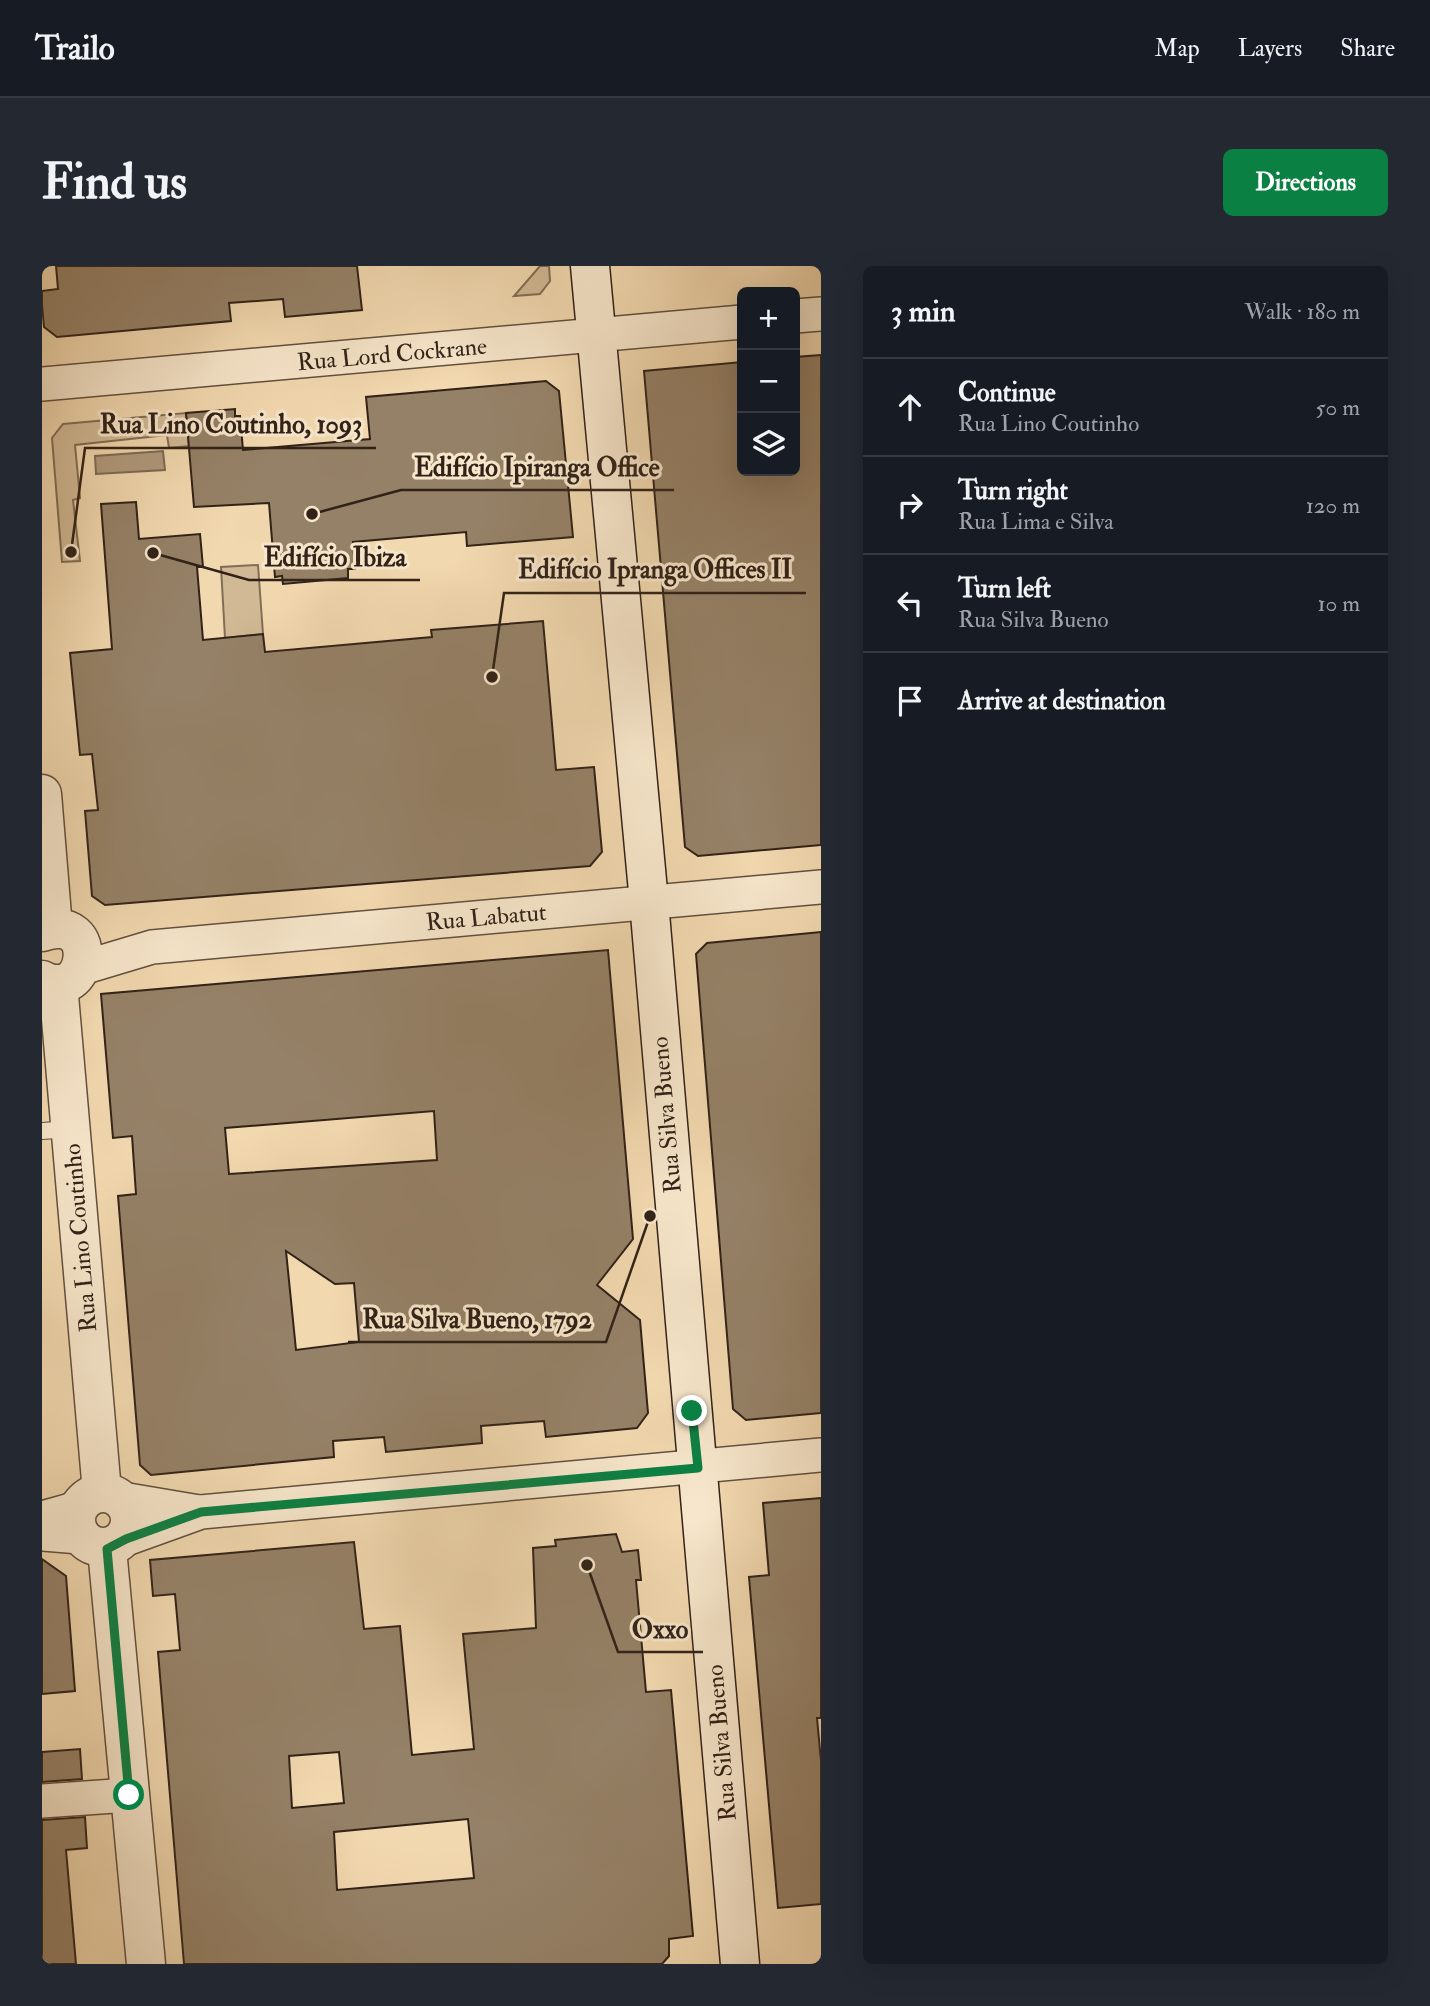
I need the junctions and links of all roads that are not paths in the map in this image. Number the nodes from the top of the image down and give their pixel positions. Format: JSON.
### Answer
{"nodes":[{"id":1,"x":590,"y":266,"type":"edge"},
{"id":2,"x":821,"y":314,"type":"edge"},
{"id":3,"x":800,"y":316,"type":"edge"},
{"id":4,"x":737,"y":322,"type":"edge"},
{"id":5,"x":596,"y":336,"type":"junction"},
{"id":6,"x":42,"y":384,"type":"edge"},
{"id":7,"x":42,"y":793,"type":"edge"},
{"id":8,"x":821,"y":887,"type":"edge"},
{"id":9,"x":649,"y":902,"type":"junction"},
{"id":10,"x":59,"y":954,"type":"edge"},
{"id":11,"x":56,"y":1130,"type":"edge"},
{"id":12,"x":821,"y":1455,"type":"edge"},
{"id":13,"x":698,"y":1468,"type":"junction"},
{"id":14,"x":42,"y":1518,"type":"edge"},
{"id":15,"x":102,"y":1521,"type":"junction"},
{"id":16,"x":42,"y":1534,"type":"edge"},
{"id":17,"x":129,"y":1795,"type":"junction"},
{"id":18,"x":42,"y":1801,"type":"edge"},
{"id":19,"x":146,"y":1964,"type":"edge"},
{"id":20,"x":740,"y":1964,"type":"edge"}],
"edges":[{"from":1,"to":5,"type":"main road","name":"Rua Silva Bueno"},
{"from":2,"to":3,"type":"street"},
{"from":4,"to":5,"type":"street","name":"Rua Lord Cockrane"},
{"from":5,"to":6,"type":"street","name":"Rua Lord Cockrane"},
{"from":5,"to":9,"type":"main road","name":"Rua Silva Bueno"},
{"from":7,"to":10,"type":"main road","name":"Rua Lino Coutinho"},
{"from":8,"to":9,"type":"street","name":"Rua Labatut"},
{"from":9,"to":10,"type":"street","name":"Rua Labatut"},
{"from":9,"to":13,"type":"main road","name":"Rua Silva Bueno"},
{"from":10,"to":11,"type":"main road","name":"Rua Lino Coutinho"},
{"from":11,"to":15,"type":"main road","name":"Rua Lino Coutinho"},
{"from":12,"to":13,"type":"street"},
{"from":13,"to":15,"type":"street"},
{"from":13,"to":20,"type":"main road","name":"Rua Silva Bueno"},
{"from":14,"to":15,"type":"street"},
{"from":15,"to":16,"type":"street"},
{"from":15,"to":17,"type":"main road","name":"Rua Lino Coutinho"},
{"from":17,"to":18,"type":"street"},
{"from":17,"to":19,"type":"main road","name":"Rua Lino Coutinho"}]}
